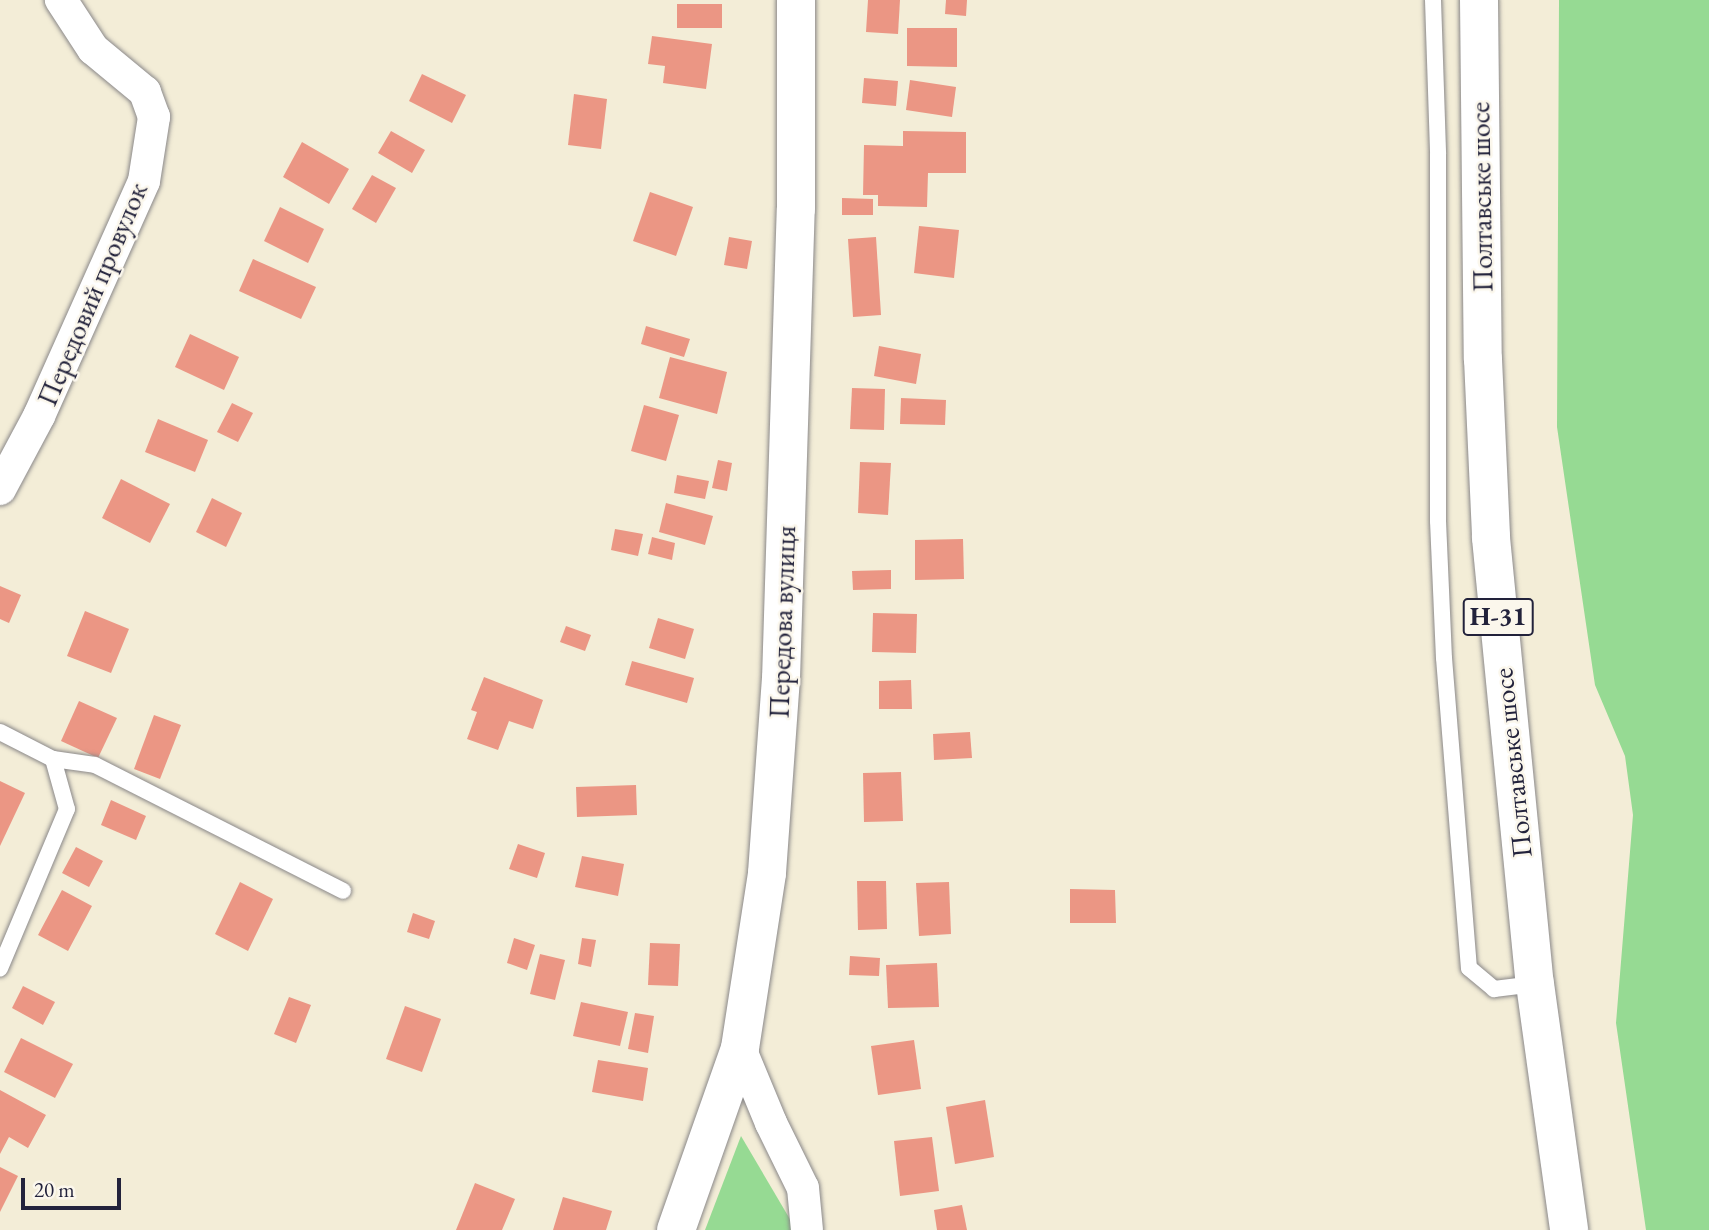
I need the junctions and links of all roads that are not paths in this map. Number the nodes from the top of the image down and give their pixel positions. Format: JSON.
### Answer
{"nodes":[{"id":1,"x":61,"y":0,"type":"edge"},
{"id":2,"x":796,"y":0,"type":"edge"},
{"id":3,"x":1433,"y":0,"type":"edge"},
{"id":4,"x":1479,"y":0,"type":"edge"},
{"id":5,"x":0,"y":489,"type":"edge"},
{"id":6,"x":0,"y":732,"type":"edge"},
{"id":7,"x":54,"y":759,"type":"junction"},
{"id":8,"x":343,"y":891,"type":"dead end"},
{"id":9,"x":0,"y":968,"type":"edge"},
{"id":10,"x":1535,"y":984,"type":"junction"},
{"id":11,"x":740,"y":1048,"type":"junction"},
{"id":12,"x":676,"y":1230,"type":"edge"},
{"id":13,"x":807,"y":1230,"type":"edge"},
{"id":14,"x":1569,"y":1230,"type":"edge"}],
"edges":[{"from":1,"to":5,"type":"street","name":"Передовий провулок"},
{"from":2,"to":11,"type":"street","name":"Передова вулиця"},
{"from":3,"to":10,"type":"lane"},
{"from":4,"to":10,"type":"street","name":"Полтавське шосе","number":"Н-31"},
{"from":6,"to":7,"type":"lane"},
{"from":7,"to":8,"type":"lane"},
{"from":7,"to":9,"type":"lane"},
{"from":10,"to":14,"type":"street","name":"Полтавське шосе","number":"Н-31"},
{"from":11,"to":12,"type":"street","name":"Передова вулиця"},
{"from":11,"to":13,"type":"street"}]}
